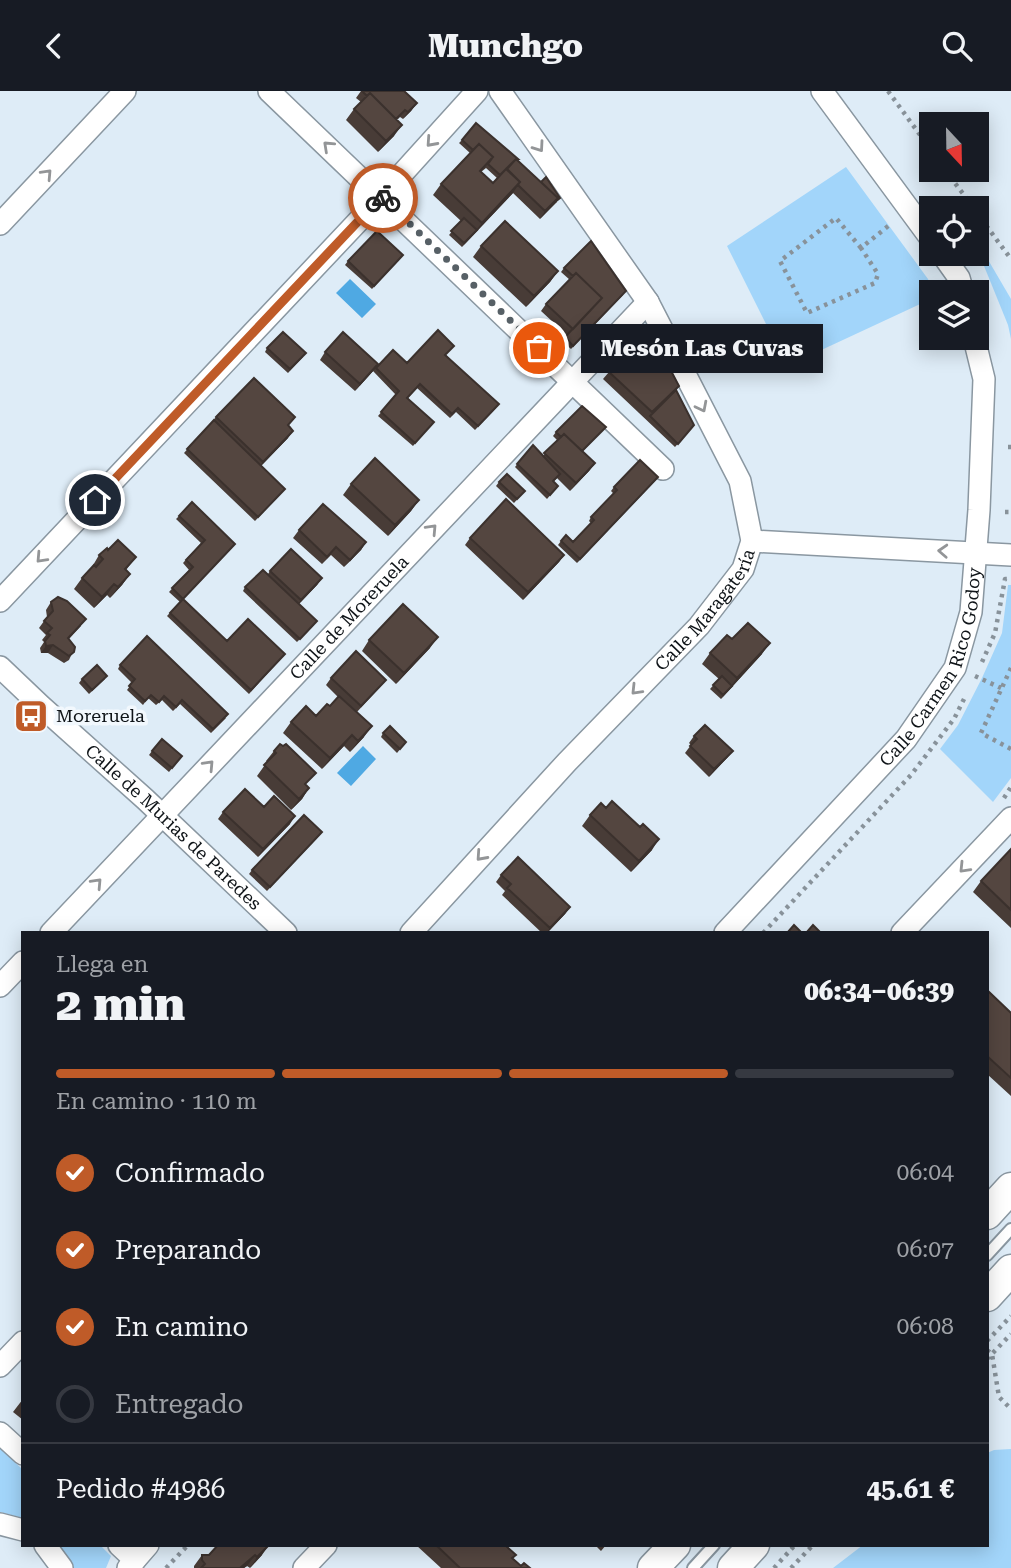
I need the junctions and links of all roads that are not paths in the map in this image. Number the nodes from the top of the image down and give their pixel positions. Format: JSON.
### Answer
{"nodes":[{"id":1,"x":125,"y":91,"type":"edge"},
{"id":2,"x":269,"y":91,"type":"edge"},
{"id":3,"x":477,"y":91,"type":"edge"},
{"id":4,"x":500,"y":91,"type":"edge"},
{"id":5,"x":822,"y":91,"type":"edge"},
{"id":6,"x":382,"y":196,"type":"junction"},
{"id":7,"x":919,"y":223,"type":"edge"},
{"id":8,"x":0,"y":224,"type":"edge"},
{"id":9,"x":648,"y":302,"type":"junction"},
{"id":10,"x":977,"y":350,"type":"edge"},
{"id":11,"x":573,"y":380,"type":"junction"},
{"id":12,"x":663,"y":469,"type":"dead end"},
{"id":13,"x":752,"y":541,"type":"junction"},
{"id":14,"x":976,"y":552,"type":"junction"},
{"id":15,"x":1011,"y":555,"type":"edge"},
{"id":16,"x":0,"y":601,"type":"edge"},
{"id":17,"x":0,"y":667,"type":"edge"},
{"id":18,"x":162,"y":815,"type":"junction"},
{"id":19,"x":1011,"y":818,"type":"edge"},
{"id":20,"x":53,"y":931,"type":"edge"},
{"id":21,"x":284,"y":931,"type":"edge"},
{"id":22,"x":413,"y":931,"type":"edge"},
{"id":23,"x":726,"y":931,"type":"edge"},
{"id":24,"x":904,"y":931,"type":"edge"},
{"id":25,"x":21,"y":964,"type":"edge"},
{"id":26,"x":0,"y":986,"type":"edge"},
{"id":27,"x":1011,"y":1188,"type":"edge"},
{"id":28,"x":989,"y":1212,"type":"edge"},
{"id":29,"x":1011,"y":1229,"type":"edge"},
{"id":30,"x":989,"y":1253,"type":"edge"},
{"id":31,"x":1011,"y":1270,"type":"edge"},
{"id":32,"x":989,"y":1294,"type":"edge"},
{"id":33,"x":21,"y":1344,"type":"edge"},
{"id":34,"x":0,"y":1366,"type":"edge"},
{"id":35,"x":0,"y":1433,"type":"edge"},
{"id":36,"x":21,"y":1452,"type":"edge"},
{"id":37,"x":0,"y":1524,"type":"edge"},
{"id":38,"x":21,"y":1529,"type":"edge"},
{"id":39,"x":46,"y":1547,"type":"edge"},
{"id":40,"x":324,"y":1547,"type":"edge"},
{"id":41,"x":673,"y":1547,"type":"edge"},
{"id":42,"x":713,"y":1547,"type":"edge"},
{"id":43,"x":752,"y":1547,"type":"edge"},
{"id":44,"x":62,"y":1568,"type":"edge"},
{"id":45,"x":304,"y":1568,"type":"edge"},
{"id":46,"x":653,"y":1568,"type":"edge"},
{"id":47,"x":693,"y":1568,"type":"edge"},
{"id":48,"x":733,"y":1568,"type":"edge"}],
"edges":[{"from":8,"to":1,"type":"street","one_way":true},
{"from":6,"to":2,"type":"street","one_way":true},
{"from":3,"to":6,"type":"street","one_way":true},
{"from":4,"to":9,"type":"street","name":"Calle Maragatería","one_way":true},
{"from":5,"to":7,"type":"street"},
{"from":6,"to":11,"type":"street"},
{"from":6,"to":16,"type":"street","one_way":true},
{"from":9,"to":11,"type":"street","name":"Calle de Moreruela"},
{"from":9,"to":13,"type":"street","name":"Calle Maragatería","one_way":true},
{"from":10,"to":14,"type":"street","name":"Calle Carmen Rico Godoy"},
{"from":11,"to":12,"type":"street"},
{"from":18,"to":11,"type":"street","name":"Calle de Moreruela","one_way":true},
{"from":14,"to":13,"type":"street","one_way":true},
{"from":13,"to":22,"type":"street","name":"Calle Maragatería","one_way":true},
{"from":14,"to":15,"type":"street"},
{"from":14,"to":23,"type":"street","name":"Calle Carmen Rico Godoy"},
{"from":17,"to":18,"type":"street","name":"Calle de Murias de Paredes"},
{"from":20,"to":18,"type":"street","name":"Calle de Moreruela","one_way":true},
{"from":18,"to":21,"type":"street","name":"Calle de Murias de Paredes"},
{"from":19,"to":24,"type":"street","one_way":true},
{"from":25,"to":26,"type":"street"},
{"from":27,"to":28,"type":"street"},
{"from":29,"to":30,"type":"lane"},
{"from":31,"to":32,"type":"street"},
{"from":33,"to":34,"type":"street"},
{"from":35,"to":36,"type":"street"},
{"from":37,"to":38,"type":"street"},
{"from":39,"to":44,"type":"street"},
{"from":40,"to":45,"type":"street"},
{"from":41,"to":46,"type":"street"},
{"from":42,"to":47,"type":"lane"},
{"from":43,"to":48,"type":"street"}]}
